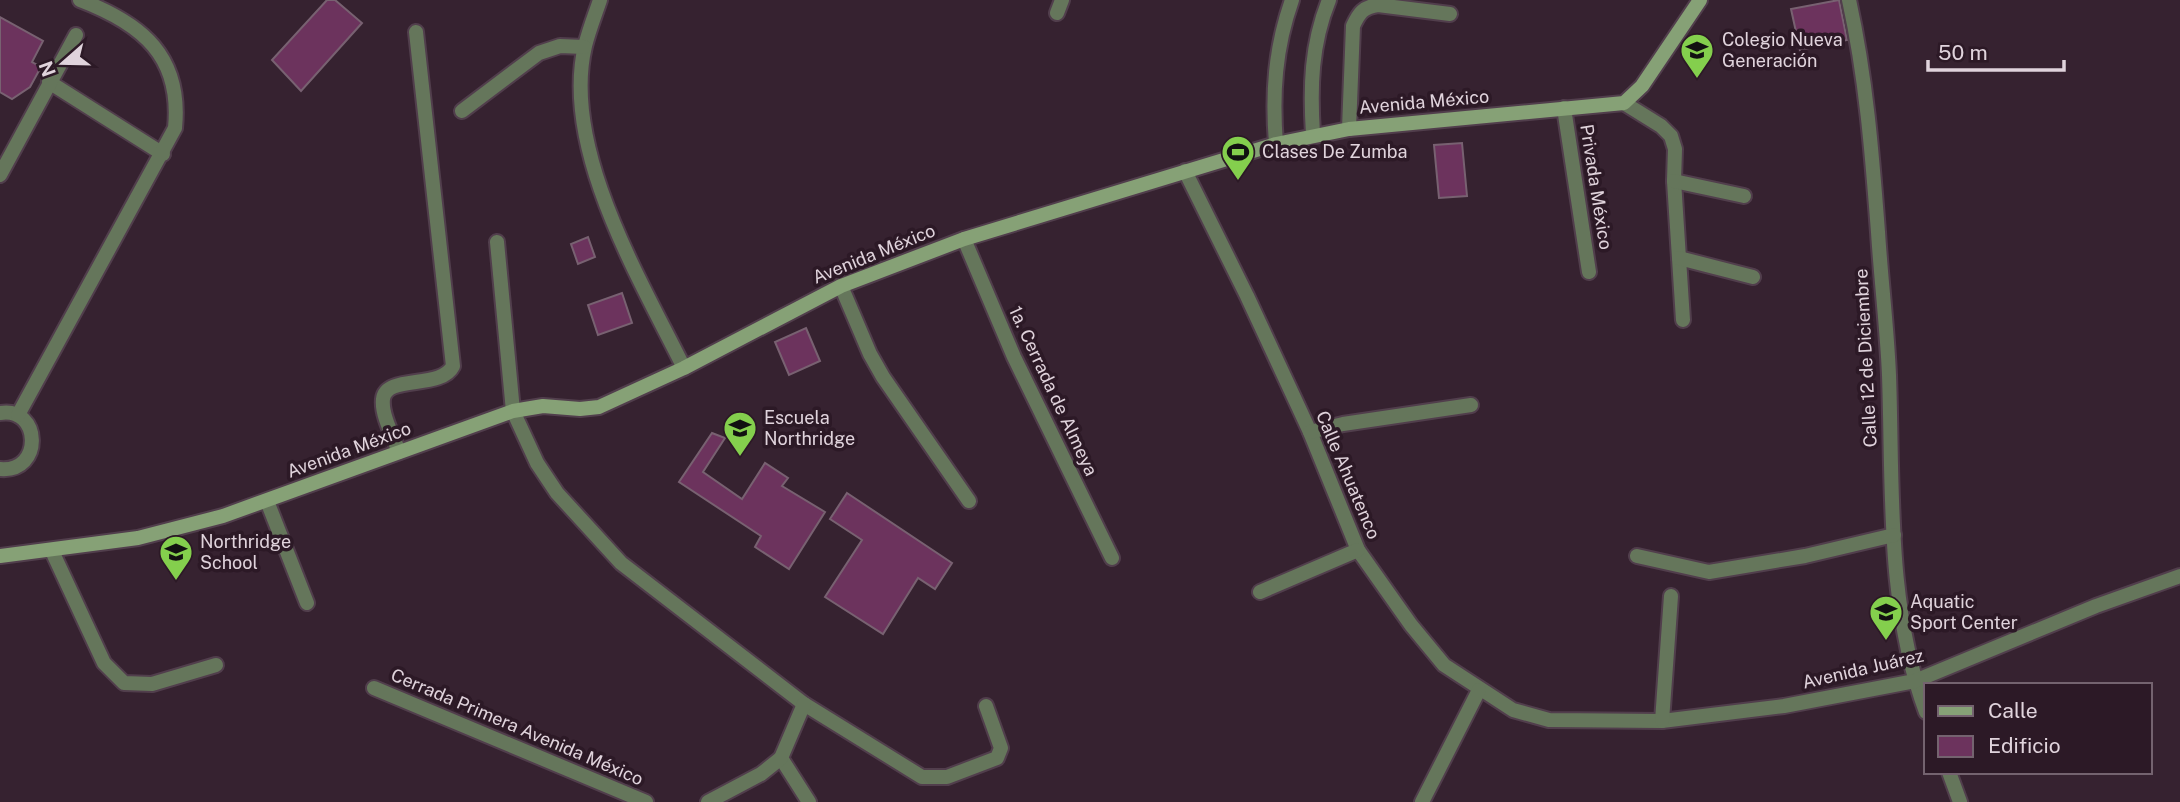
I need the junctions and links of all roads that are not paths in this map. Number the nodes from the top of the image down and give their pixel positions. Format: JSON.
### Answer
{"nodes":[{"id":1,"x":80,"y":0,"type":"edge"},
{"id":2,"x":600,"y":0,"type":"edge"},
{"id":3,"x":1292,"y":0,"type":"edge"},
{"id":4,"x":1329,"y":0,"type":"edge"},
{"id":5,"x":1700,"y":0,"type":"edge"},
{"id":6,"x":1849,"y":0,"type":"edge"},
{"id":7,"x":1450,"y":14,"type":"dead end"},
{"id":8,"x":416,"y":32,"type":"dead end"},
{"id":9,"x":76,"y":35,"type":"dead end"},
{"id":10,"x":584,"y":47,"type":"junction"},
{"id":11,"x":50,"y":82,"type":"junction"},
{"id":12,"x":1624,"y":103,"type":"junction"},
{"id":13,"x":1564,"y":108,"type":"junction"},
{"id":14,"x":462,"y":111,"type":"dead end"},
{"id":15,"x":1349,"y":129,"type":"junction"},
{"id":16,"x":1313,"y":134,"type":"junction"},
{"id":17,"x":1276,"y":144,"type":"junction"},
{"id":18,"x":163,"y":154,"type":"junction"},
{"id":19,"x":1185,"y":171,"type":"junction"},
{"id":20,"x":0,"y":175,"type":"edge"},
{"id":21,"x":1674,"y":181,"type":"junction"},
{"id":22,"x":1744,"y":196,"type":"dead end"},
{"id":23,"x":964,"y":239,"type":"junction"},
{"id":24,"x":497,"y":242,"type":"dead end"},
{"id":25,"x":1679,"y":258,"type":"junction"},
{"id":26,"x":1589,"y":272,"type":"dead end"},
{"id":27,"x":1753,"y":277,"type":"dead end"},
{"id":28,"x":841,"y":286,"type":"junction"},
{"id":29,"x":1683,"y":320,"type":"dead end"},
{"id":30,"x":684,"y":368,"type":"junction"},
{"id":31,"x":1471,"y":405,"type":"dead end"},
{"id":32,"x":513,"y":411,"type":"junction"},
{"id":33,"x":0,"y":413,"type":"edge"},
{"id":34,"x":18,"y":415,"type":"junction"},
{"id":35,"x":1310,"y":432,"type":"junction"},
{"id":36,"x":399,"y":452,"type":"junction"},
{"id":37,"x":0,"y":469,"type":"edge"},
{"id":38,"x":267,"y":501,"type":"junction"},
{"id":39,"x":969,"y":501,"type":"dead end"},
{"id":40,"x":1894,"y":536,"type":"junction"},
{"id":41,"x":1358,"y":550,"type":"junction"},
{"id":42,"x":52,"y":551,"type":"junction"},
{"id":43,"x":0,"y":556,"type":"edge"},
{"id":44,"x":1637,"y":556,"type":"dead end"},
{"id":45,"x":1112,"y":558,"type":"dead end"},
{"id":46,"x":2180,"y":576,"type":"edge"},
{"id":47,"x":1260,"y":592,"type":"dead end"},
{"id":48,"x":1671,"y":596,"type":"dead end"},
{"id":49,"x":307,"y":603,"type":"dead end"},
{"id":50,"x":216,"y":665,"type":"dead end"},
{"id":51,"x":1915,"y":681,"type":"junction"},
{"id":52,"x":374,"y":688,"type":"dead end"},
{"id":53,"x":1479,"y":690,"type":"junction"},
{"id":54,"x":804,"y":704,"type":"junction"},
{"id":55,"x":986,"y":706,"type":"dead end"},
{"id":56,"x":1924,"y":706,"type":"edge"},
{"id":57,"x":1662,"y":721,"type":"junction"},
{"id":58,"x":780,"y":758,"type":"junction"},
{"id":59,"x":1950,"y":774,"type":"edge"},
{"id":60,"x":646,"y":802,"type":"edge"},
{"id":61,"x":708,"y":802,"type":"edge"},
{"id":62,"x":809,"y":802,"type":"edge"},
{"id":63,"x":1422,"y":802,"type":"edge"},
{"id":64,"x":1959,"y":802,"type":"edge"}],
"edges":[{"from":1,"to":18,"type":"street"},
{"from":2,"to":10,"type":"street"},
{"from":3,"to":17,"type":"street"},
{"from":4,"to":16,"type":"street"},
{"from":5,"to":12,"type":"main road"},
{"from":6,"to":40,"type":"street","name":"Calle 12 de Diciembre"},
{"from":7,"to":15,"type":"street"},
{"from":8,"to":36,"type":"street"},
{"from":9,"to":11,"type":"street"},
{"from":10,"to":14,"type":"street"},
{"from":10,"to":30,"type":"street"},
{"from":11,"to":18,"type":"street"},
{"from":11,"to":20,"type":"street"},
{"from":12,"to":13,"type":"main road","name":"Avenida México"},
{"from":12,"to":21,"type":"street"},
{"from":13,"to":15,"type":"main road","name":"Avenida México"},
{"from":13,"to":26,"type":"street","name":"Privada México"},
{"from":15,"to":16,"type":"main road","name":"Avenida México"},
{"from":16,"to":17,"type":"main road","name":"Avenida México"},
{"from":17,"to":19,"type":"main road","name":"Avenida México"},
{"from":18,"to":34,"type":"street"},
{"from":19,"to":23,"type":"main road","name":"Avenida México"},
{"from":19,"to":35,"type":"street","name":"Calle Ahuatenco"},
{"from":21,"to":22,"type":"street"},
{"from":21,"to":25,"type":"street"},
{"from":23,"to":28,"type":"main road","name":"Avenida México"},
{"from":23,"to":45,"type":"street","name":"1a. Cerrada de Almeya"},
{"from":24,"to":32,"type":"street"},
{"from":25,"to":27,"type":"street"},
{"from":25,"to":29,"type":"street"},
{"from":28,"to":30,"type":"main road","name":"Avenida México"},
{"from":28,"to":39,"type":"street"},
{"from":30,"to":32,"type":"main road","name":"Avenida México"},
{"from":31,"to":35,"type":"street"},
{"from":32,"to":36,"type":"main road","name":"Avenida México"},
{"from":32,"to":54,"type":"street"},
{"from":33,"to":34,"type":"street"},
{"from":34,"to":37,"type":"street"},
{"from":35,"to":41,"type":"street","name":"Calle Ahuatenco"},
{"from":36,"to":38,"type":"main road","name":"Avenida México"},
{"from":38,"to":42,"type":"main road","name":"Avenida México"},
{"from":38,"to":49,"type":"street"},
{"from":40,"to":44,"type":"street"},
{"from":40,"to":51,"type":"street","name":"Calle 12 de Diciembre"},
{"from":41,"to":47,"type":"street"},
{"from":41,"to":53,"type":"street","name":"Calle Ahuatenco"},
{"from":42,"to":43,"type":"main road","name":"Avenida México"},
{"from":42,"to":50,"type":"street"},
{"from":46,"to":51,"type":"street","name":"Avenida Juárez"},
{"from":48,"to":57,"type":"street"},
{"from":51,"to":56,"type":"street","name":"Calle 12 de Diciembre"},
{"from":51,"to":57,"type":"street","name":"Avenida Juárez"},
{"from":52,"to":60,"type":"street","name":"Cerrada Primera Avenida México"},
{"from":53,"to":57,"type":"street","name":"Avenida Juárez"},
{"from":53,"to":63,"type":"street"},
{"from":54,"to":55,"type":"street"},
{"from":54,"to":58,"type":"street"},
{"from":58,"to":61,"type":"street"},
{"from":58,"to":62,"type":"street"},
{"from":59,"to":64,"type":"street"}]}
